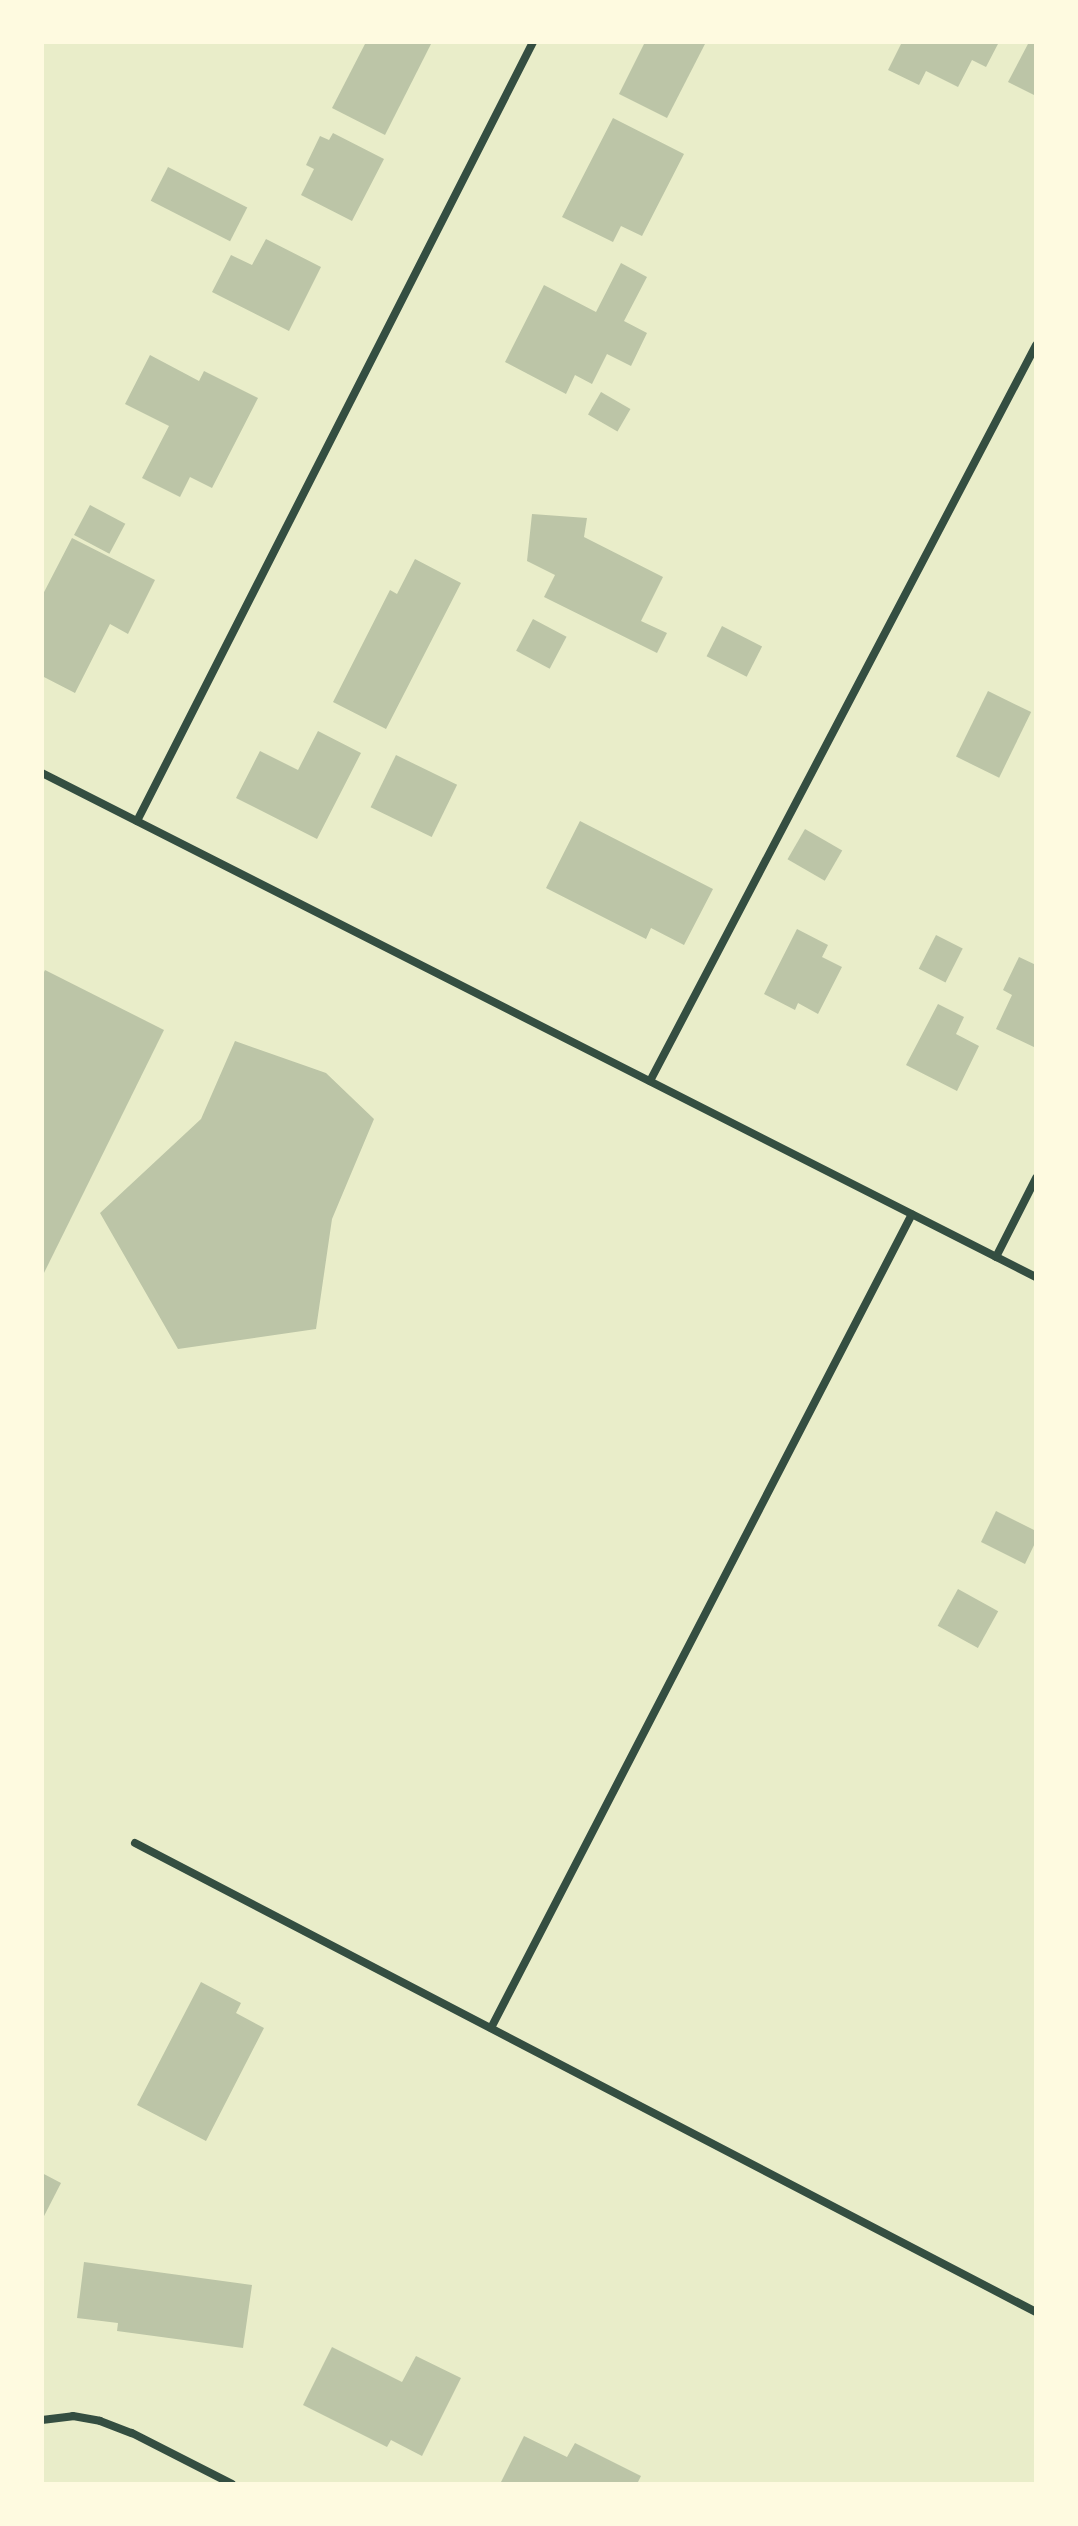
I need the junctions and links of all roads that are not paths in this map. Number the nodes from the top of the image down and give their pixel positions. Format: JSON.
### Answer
{"nodes":[{"id":1,"x":533,"y":42,"type":"edge"},
{"id":2,"x":1036,"y":345,"type":"edge"},
{"id":3,"x":42,"y":773,"type":"edge"},
{"id":4,"x":137,"y":821,"type":"junction"},
{"id":5,"x":650,"y":1081,"type":"junction"},
{"id":6,"x":1036,"y":1178,"type":"edge"},
{"id":7,"x":912,"y":1214,"type":"junction"},
{"id":8,"x":996,"y":1257,"type":"junction"},
{"id":9,"x":1036,"y":1277,"type":"edge"},
{"id":10,"x":135,"y":1843,"type":"dead end"},
{"id":11,"x":491,"y":2028,"type":"junction"},
{"id":12,"x":1036,"y":2312,"type":"edge"},
{"id":13,"x":44,"y":2419,"type":"edge"},
{"id":14,"x":232,"y":2484,"type":"edge"}],
"edges":[{"from":1,"to":4,"type":"street"},
{"from":2,"to":5,"type":"street"},
{"from":3,"to":4,"type":"street"},
{"from":4,"to":5,"type":"street"},
{"from":5,"to":7,"type":"street"},
{"from":6,"to":8,"type":"street"},
{"from":7,"to":8,"type":"street"},
{"from":7,"to":11,"type":"street"},
{"from":8,"to":9,"type":"street"},
{"from":10,"to":11,"type":"street"},
{"from":11,"to":12,"type":"street"},
{"from":13,"to":14,"type":"street"}]}
